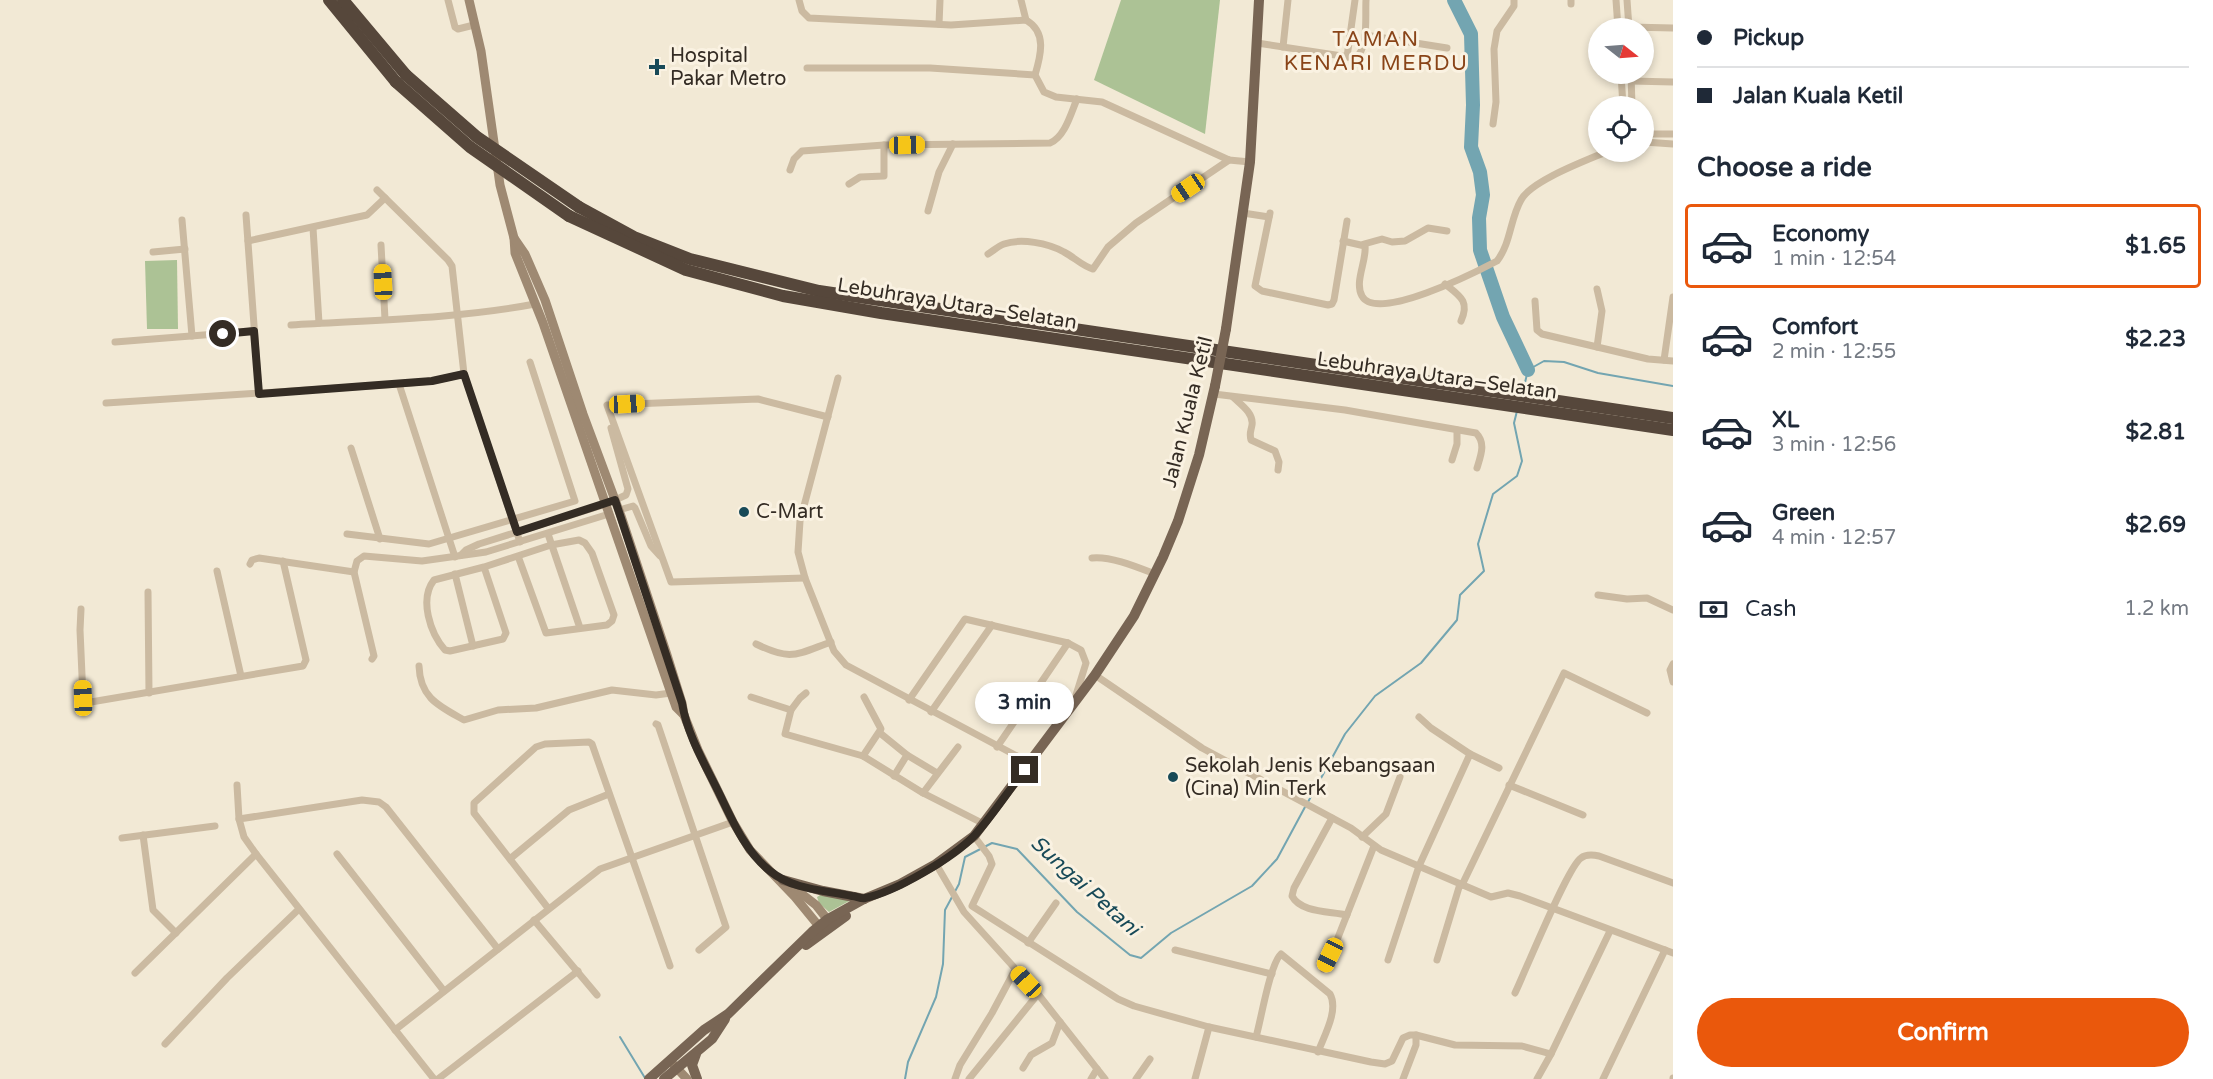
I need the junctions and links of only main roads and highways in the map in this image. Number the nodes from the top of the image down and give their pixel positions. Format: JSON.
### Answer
{"nodes":[{"id":1,"x":329,"y":0,"type":"edge"},
{"id":2,"x":343,"y":0,"type":"edge"},
{"id":3,"x":469,"y":0,"type":"edge"},
{"id":4,"x":1259,"y":0,"type":"edge"},
{"id":5,"x":401,"y":78,"type":"junction"},
{"id":6,"x":514,"y":238,"type":"junction"},
{"id":7,"x":1541,"y":404,"type":"junction"},
{"id":8,"x":1673,"y":418,"type":"edge"},
{"id":9,"x":1673,"y":430,"type":"edge"},
{"id":10,"x":615,"y":500,"type":"junction"},
{"id":11,"x":606,"y":504,"type":"junction"},
{"id":12,"x":619,"y":510,"type":"junction"},
{"id":13,"x":609,"y":514,"type":"junction"},
{"id":14,"x":684,"y":715,"type":"junction"},
{"id":15,"x":770,"y":871,"type":"junction"},
{"id":16,"x":783,"y":880,"type":"junction"},
{"id":17,"x":876,"y":895,"type":"junction"},
{"id":18,"x":864,"y":899,"type":"junction"},
{"id":19,"x":826,"y":926,"type":"junction"},
{"id":20,"x":728,"y":1014,"type":"junction"},
{"id":21,"x":698,"y":1051,"type":"junction"},
{"id":22,"x":677,"y":1066,"type":"edge"},
{"id":23,"x":650,"y":1078,"type":"edge"},
{"id":24,"x":665,"y":1079,"type":"edge"},
{"id":25,"x":687,"y":1079,"type":"edge"},
{"id":26,"x":697,"y":1079,"type":"edge"}],
"edges":[{"from":1,"to":5,"type":"highway","name":"Lebuhraya Utara–Selatan"},
{"from":2,"to":5,"type":"highway","name":"Lebuhraya Utara–Selatan"},
{"from":3,"to":6,"type":"main road"},
{"from":4,"to":17,"type":"main road","name":"Jalan Kuala Ketil","bridge":true},
{"from":5,"to":7,"type":"highway","name":"Lebuhraya Utara–Selatan","bridge":true},
{"from":5,"to":7,"type":"highway","name":"Lebuhraya Utara–Selatan","bridge":true},
{"from":6,"to":10,"type":"main road"},
{"from":6,"to":11,"type":"main road"},
{"from":7,"to":8,"type":"highway","name":"Lebuhraya Utara–Selatan"},
{"from":7,"to":9,"type":"highway","name":"Lebuhraya Utara–Selatan"},
{"from":10,"to":11,"type":"main road"},
{"from":10,"to":12,"type":"main road"},
{"from":11,"to":13,"type":"main road"},
{"from":12,"to":13,"type":"main road"},
{"from":12,"to":14,"type":"main road"},
{"from":13,"to":14,"type":"main road"},
{"from":14,"to":15,"type":"main road"},
{"from":15,"to":16,"type":"main road"},
{"from":15,"to":19,"type":"main road"},
{"from":16,"to":18,"type":"main road"},
{"from":16,"to":19,"type":"main road"},
{"from":17,"to":18,"type":"main road","name":"Jalan Kuala Ketil"},
{"from":17,"to":19,"type":"main road","name":"Jalan Kuala Ketil"},
{"from":18,"to":19,"type":"main road","name":"Jalan Kuala Ketil"},
{"from":19,"to":20,"type":"main road","name":"Jalan Kuala Ketil"},
{"from":20,"to":21,"type":"main road","name":"Jalan Kuala Ketil"},
{"from":20,"to":22,"type":"main road","name":"Jalan Kuala Ketil"},
{"from":21,"to":22,"type":"main road","name":"Jalan Kuala Ketil"},
{"from":21,"to":26,"type":"main road"},
{"from":22,"to":23,"type":"main road","name":"Jalan Kuala Ketil"},
{"from":22,"to":24,"type":"main road","name":"Jalan Kuala Ketil"},
{"from":22,"to":25,"type":"main road"},
{"from":22,"to":26,"type":"main road"}]}
